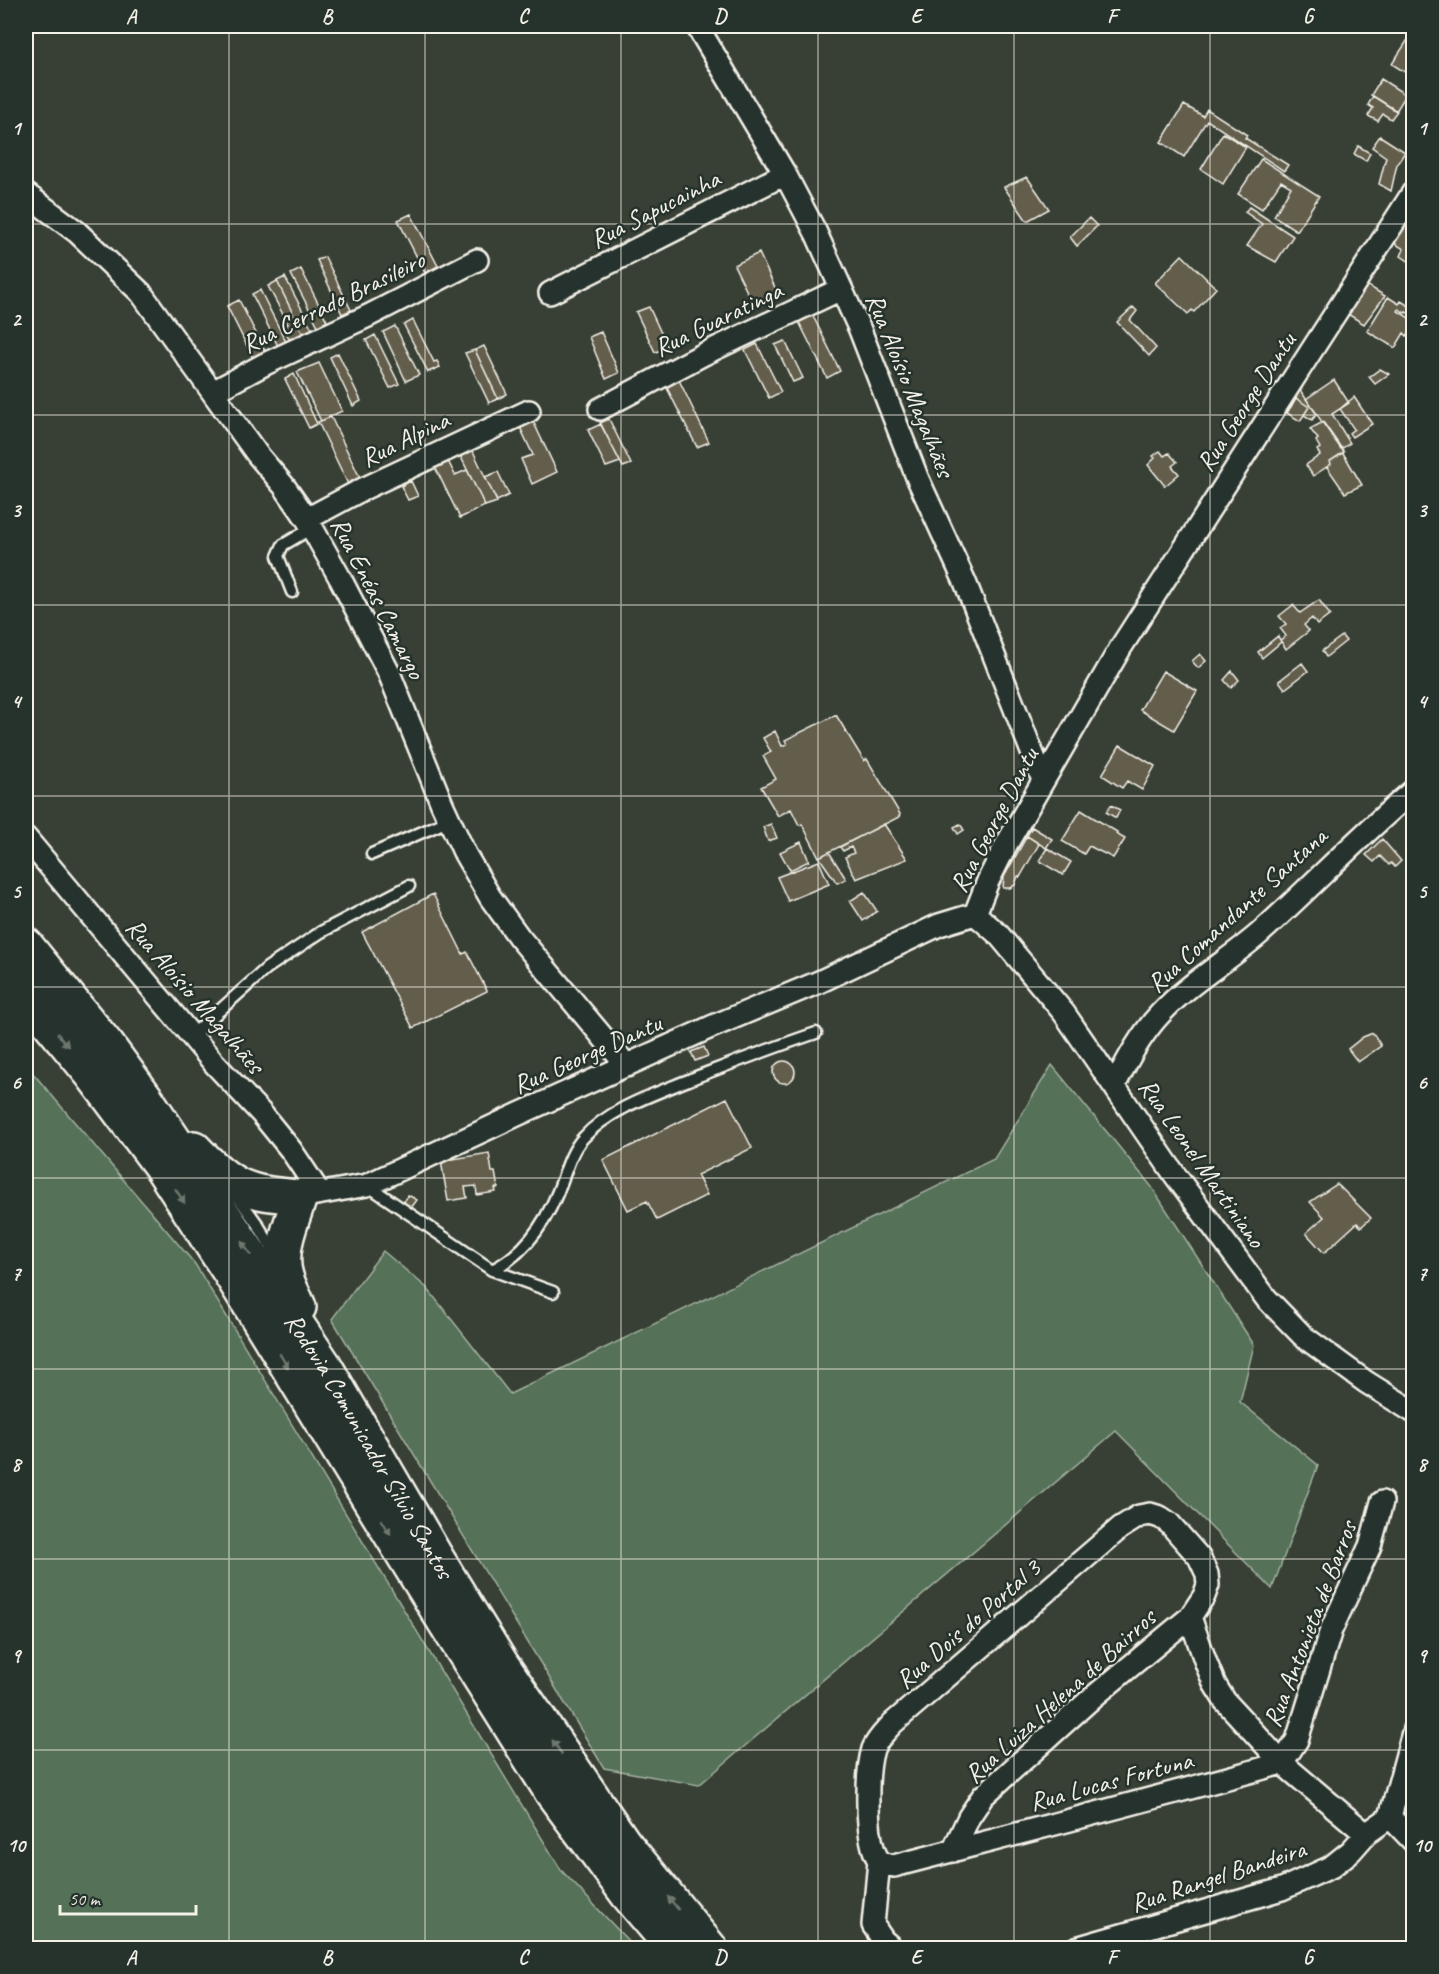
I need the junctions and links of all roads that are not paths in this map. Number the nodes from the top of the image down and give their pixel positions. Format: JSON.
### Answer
{"nodes":[{"id":1,"x":697,"y":26,"type":"edge"},
{"id":2,"x":785,"y":174,"type":"junction"},
{"id":3,"x":1413,"y":191,"type":"edge"},
{"id":4,"x":26,"y":194,"type":"edge"},
{"id":5,"x":477,"y":260,"type":"dead end"},
{"id":6,"x":841,"y":289,"type":"junction"},
{"id":7,"x":550,"y":292,"type":"dead end"},
{"id":8,"x":213,"y":392,"type":"junction"},
{"id":9,"x":609,"y":404,"type":"dead end"},
{"id":10,"x":529,"y":411,"type":"dead end"},
{"id":11,"x":309,"y":524,"type":"junction"},
{"id":12,"x":292,"y":591,"type":"dead end"},
{"id":13,"x":1043,"y":780,"type":"junction"},
{"id":14,"x":1413,"y":790,"type":"edge"},
{"id":15,"x":450,"y":820,"type":"junction"},
{"id":16,"x":26,"y":838,"type":"edge"},
{"id":17,"x":372,"y":854,"type":"dead end"},
{"id":18,"x":409,"y":886,"type":"dead end"},
{"id":19,"x":975,"y":914,"type":"junction"},
{"id":20,"x":26,"y":945,"type":"edge"},
{"id":21,"x":26,"y":995,"type":"edge"},
{"id":22,"x":816,"y":1033,"type":"dead end"},
{"id":23,"x":191,"y":1036,"type":"junction"},
{"id":24,"x":627,"y":1066,"type":"junction"},
{"id":25,"x":1114,"y":1086,"type":"junction"},
{"id":26,"x":146,"y":1098,"type":"junction"},
{"id":27,"x":216,"y":1172,"type":"junction"},
{"id":28,"x":366,"y":1185,"type":"junction"},
{"id":29,"x":310,"y":1195,"type":"junction"},
{"id":30,"x":492,"y":1270,"type":"junction"},
{"id":31,"x":285,"y":1274,"type":"junction"},
{"id":32,"x":553,"y":1292,"type":"dead end"},
{"id":33,"x":325,"y":1366,"type":"junction"},
{"id":34,"x":1413,"y":1412,"type":"edge"},
{"id":35,"x":1382,"y":1502,"type":"dead end"},
{"id":36,"x":1190,"y":1617,"type":"junction"},
{"id":37,"x":1413,"y":1729,"type":"edge"},
{"id":38,"x":1282,"y":1763,"type":"junction"},
{"id":39,"x":1390,"y":1817,"type":"junction"},
{"id":40,"x":1366,"y":1834,"type":"junction"},
{"id":41,"x":1413,"y":1842,"type":"edge"},
{"id":42,"x":953,"y":1851,"type":"junction"},
{"id":43,"x":879,"y":1861,"type":"junction"},
{"id":44,"x":673,"y":1948,"type":"edge"},
{"id":45,"x":710,"y":1948,"type":"edge"},
{"id":46,"x":892,"y":1948,"type":"edge"},
{"id":47,"x":1076,"y":1948,"type":"edge"}],
"edges":[{"from":1,"to":2,"type":"street","name":"Rua Aloísio Magalhães"},
{"from":2,"to":6,"type":"street","name":"Rua Aloísio Magalhães"},
{"from":2,"to":7,"type":"street","name":"Rua Sapucainha"},
{"from":3,"to":13,"type":"street","name":"Rua George Dantu"},
{"from":4,"to":8,"type":"street","name":"Rua Enéas Camargo"},
{"from":5,"to":8,"type":"street","name":"Rua Cerrado Brasileiro"},
{"from":6,"to":9,"type":"street","name":"Rua Guaratinga"},
{"from":6,"to":13,"type":"street","name":"Rua Aloísio Magalhães"},
{"from":8,"to":11,"type":"street","name":"Rua Enéas Camargo"},
{"from":10,"to":11,"type":"street","name":"Rua Alpina"},
{"from":11,"to":12,"type":"lane"},
{"from":11,"to":15,"type":"street","name":"Rua Enéas Camargo"},
{"from":13,"to":19,"type":"street","name":"Rua George Dantu"},
{"from":14,"to":25,"type":"street","name":"Rua Comandante Santana"},
{"from":15,"to":17,"type":"lane"},
{"from":15,"to":24,"type":"street","name":"Rua Enéas Camargo"},
{"from":16,"to":23,"type":"street","name":"Rua Aloísio Magalhães"},
{"from":18,"to":23,"type":"lane"},
{"from":19,"to":24,"type":"street","name":"Rua George Dantu"},
{"from":19,"to":25,"type":"street","name":"Rua Leonel Martiniano"},
{"from":20,"to":26,"type":"highway","name":"Rodovia Comunicador Silvio Santos"},
{"from":21,"to":44,"type":"highway","name":"Rodovia Comunicador Silvio Santos","one_way":true},
{"from":22,"to":30,"type":"lane"},
{"from":23,"to":29,"type":"street","name":"Rua Aloísio Magalhães"},
{"from":24,"to":28,"type":"street","name":"Rua George Dantu"},
{"from":25,"to":34,"type":"street","name":"Rua Leonel Martiniano"},
{"from":26,"to":27,"type":"highway"},
{"from":33,"to":26,"type":"highway","name":"Rodovia Comunicador Silvio Santos","one_way":true},
{"from":27,"to":29,"type":"highway"},
{"from":27,"to":31,"type":"lane"},
{"from":28,"to":29,"type":"street","name":"Rua George Dantu"},
{"from":28,"to":30,"type":"lane"},
{"from":29,"to":31,"type":"highway"},
{"from":30,"to":32,"type":"lane"},
{"from":31,"to":33,"type":"highway"},
{"from":45,"to":33,"type":"highway","name":"Rodovia Comunicador Silvio Santos","one_way":true},
{"from":35,"to":38,"type":"street","name":"Rua Antonieta de Barros"},
{"from":36,"to":38,"type":"street"},
{"from":36,"to":42,"type":"street","name":"Rua Luiza Helena de Bairros"},
{"from":36,"to":43,"type":"street","name":"Rua Dois do Portal 3"},
{"from":37,"to":39,"type":"street"},
{"from":38,"to":40,"type":"street"},
{"from":38,"to":42,"type":"street","name":"Rua Lucas Fortuna"},
{"from":39,"to":40,"type":"street","name":"Rua Rangel Bandeira"},
{"from":39,"to":41,"type":"street"},
{"from":40,"to":47,"type":"street","name":"Rua Rangel Bandeira"},
{"from":42,"to":43,"type":"street"},
{"from":43,"to":46,"type":"street"}]}
